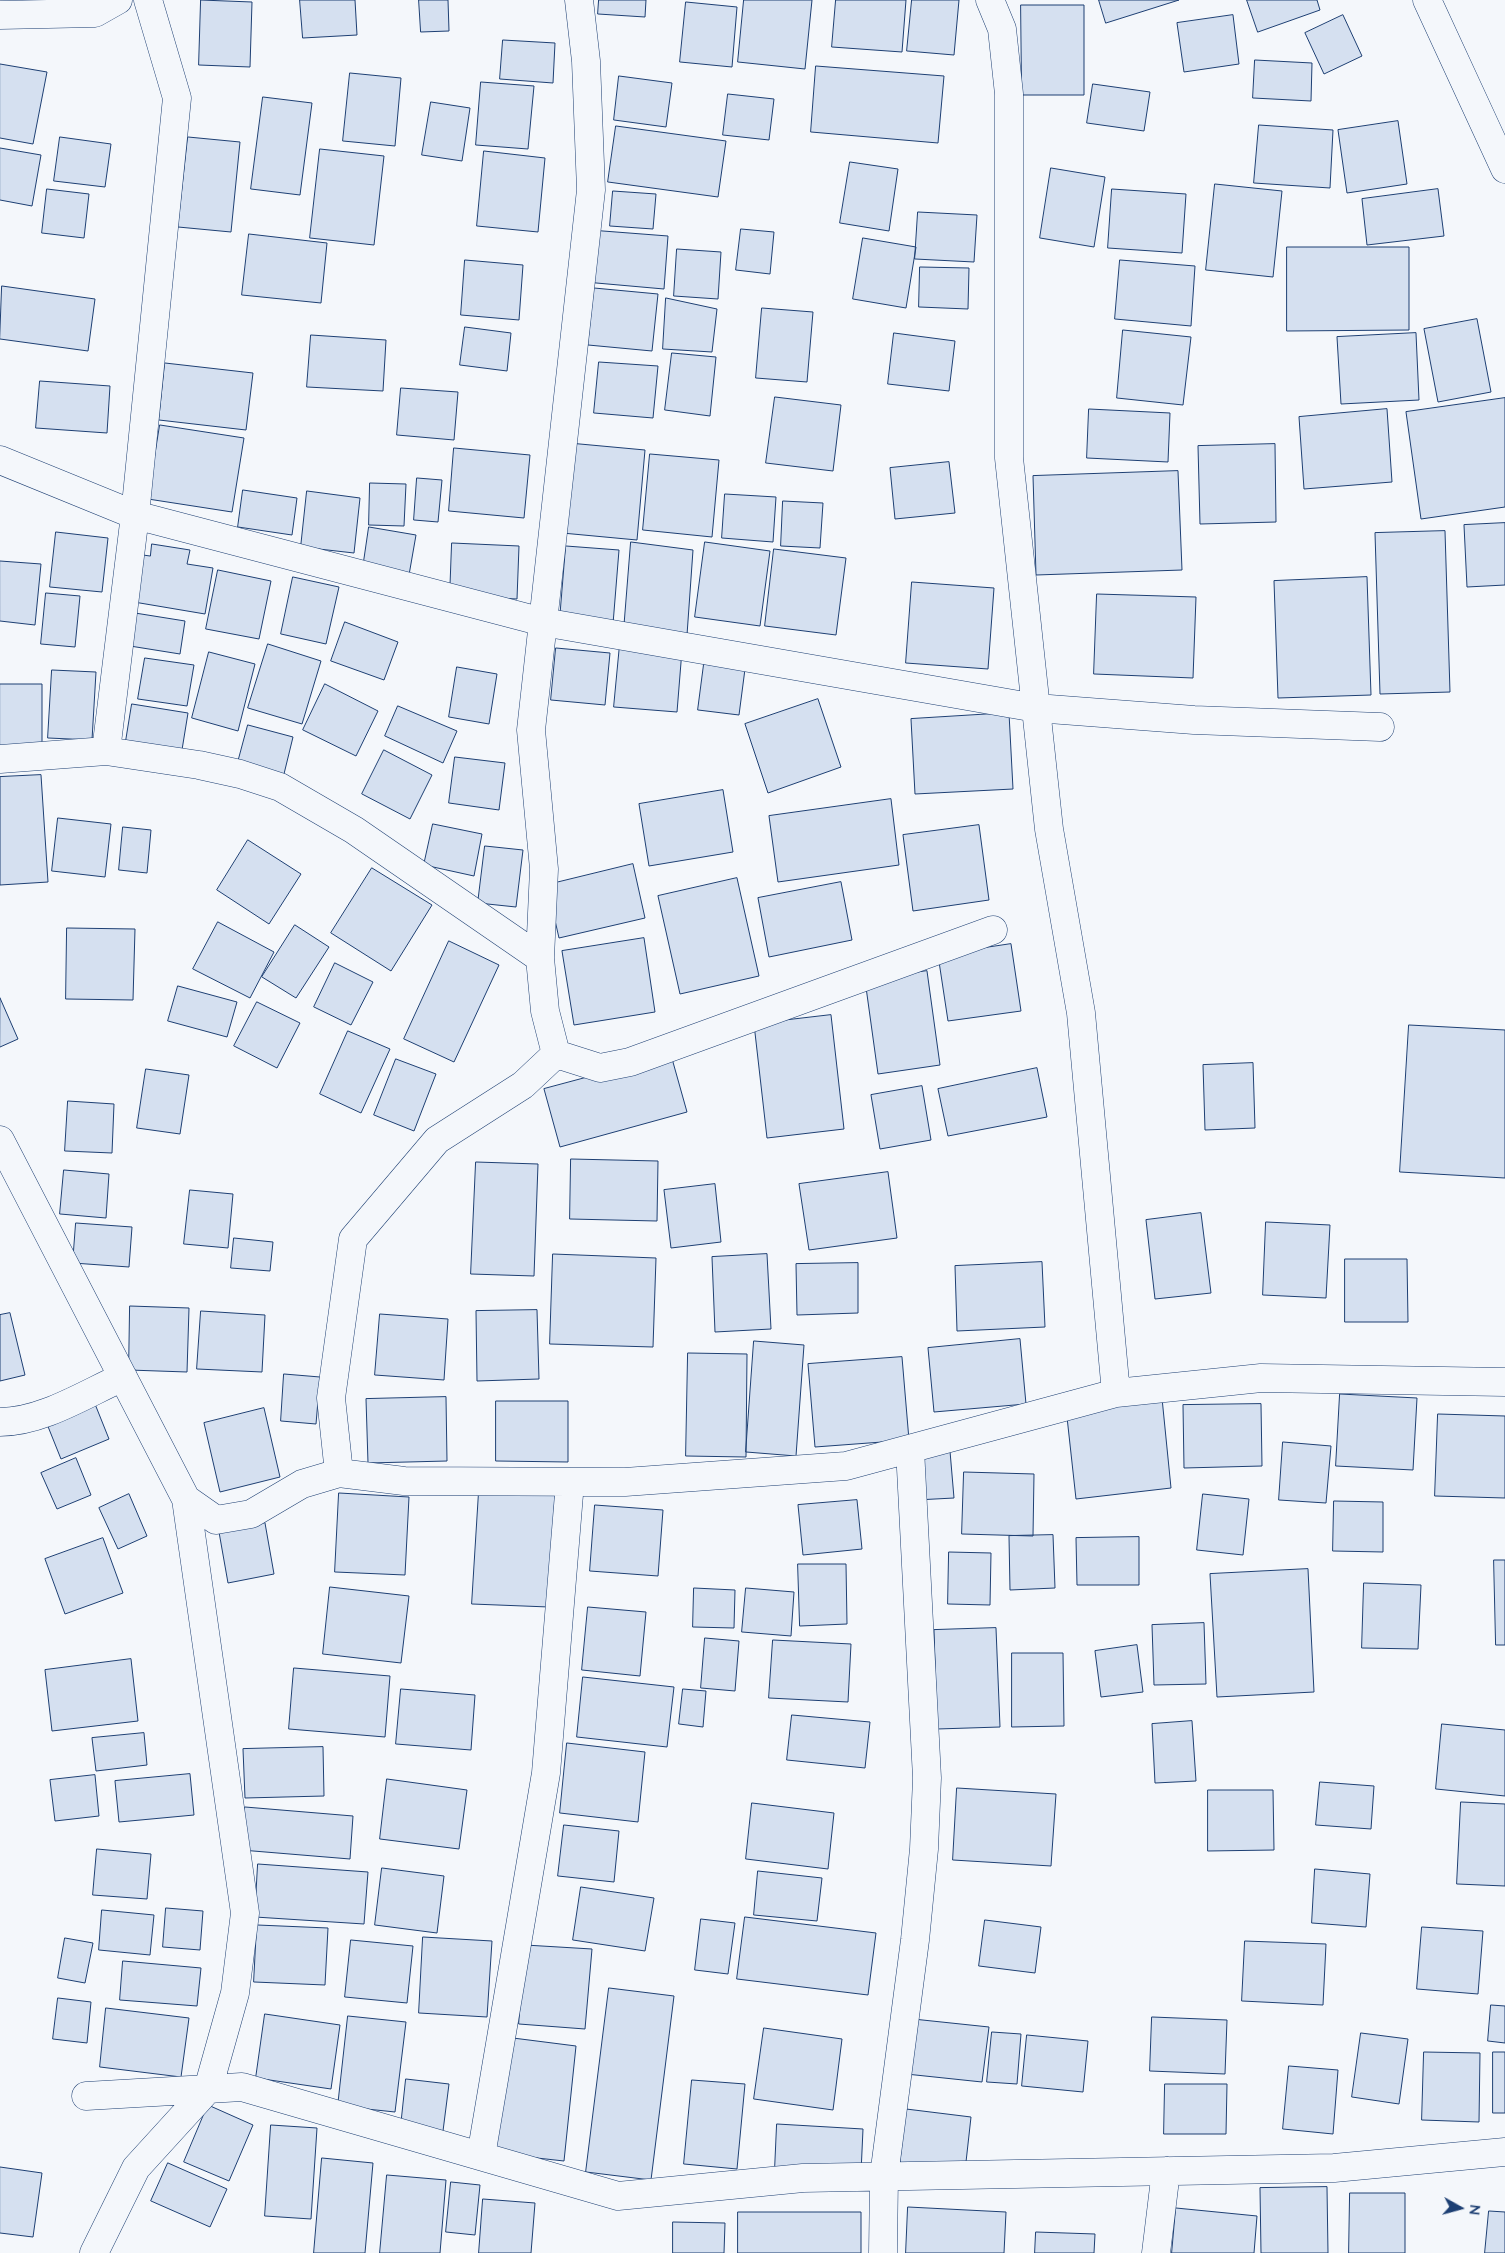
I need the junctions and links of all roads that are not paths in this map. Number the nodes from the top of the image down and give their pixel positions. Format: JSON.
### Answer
{"nodes":[{"id":1,"x":118,"y":0,"type":"edge"},
{"id":2,"x":148,"y":0,"type":"edge"},
{"id":3,"x":579,"y":0,"type":"edge"},
{"id":4,"x":990,"y":0,"type":"edge"},
{"id":5,"x":1427,"y":0,"type":"edge"},
{"id":6,"x":0,"y":14,"type":"edge"},
{"id":7,"x":1505,"y":169,"type":"edge"},
{"id":8,"x":0,"y":460,"type":"edge"},
{"id":9,"x":135,"y":515,"type":"junction"},
{"id":10,"x":543,"y":622,"type":"junction"},
{"id":11,"x":1036,"y":708,"type":"junction"},
{"id":12,"x":1380,"y":727,"type":"dead end"},
{"id":13,"x":106,"y":751,"type":"junction"},
{"id":14,"x":0,"y":759,"type":"edge"},
{"id":15,"x":993,"y":930,"type":"dead end"},
{"id":16,"x":540,"y":958,"type":"junction"},
{"id":17,"x":556,"y":1054,"type":"junction"},
{"id":18,"x":0,"y":1140,"type":"edge"},
{"id":19,"x":123,"y":1377,"type":"junction"},
{"id":20,"x":1505,"y":1382,"type":"edge"},
{"id":21,"x":1116,"y":1393,"type":"junction"},
{"id":22,"x":0,"y":1422,"type":"edge"},
{"id":23,"x":910,"y":1449,"type":"junction"},
{"id":24,"x":339,"y":1473,"type":"junction"},
{"id":25,"x":570,"y":1482,"type":"junction"},
{"id":26,"x":186,"y":1498,"type":"junction"},
{"id":27,"x":208,"y":2089,"type":"junction"},
{"id":28,"x":86,"y":2096,"type":"dead end"},
{"id":29,"x":1505,"y":2152,"type":"edge"},
{"id":30,"x":481,"y":2156,"type":"junction"},
{"id":31,"x":1166,"y":2172,"type":"junction"},
{"id":32,"x":884,"y":2176,"type":"junction"},
{"id":33,"x":94,"y":2253,"type":"edge"},
{"id":34,"x":883,"y":2253,"type":"edge"},
{"id":35,"x":1156,"y":2253,"type":"edge"}],
"edges":[{"from":1,"to":6,"type":"main road"},
{"from":2,"to":9,"type":"main road"},
{"from":3,"to":10,"type":"main road"},
{"from":4,"to":11,"type":"main road"},
{"from":5,"to":7,"type":"main road"},
{"from":8,"to":9,"type":"main road"},
{"from":9,"to":10,"type":"main road"},
{"from":9,"to":13,"type":"main road"},
{"from":10,"to":11,"type":"main road"},
{"from":10,"to":16,"type":"main road"},
{"from":11,"to":12,"type":"main road"},
{"from":11,"to":21,"type":"main road"},
{"from":13,"to":14,"type":"main road"},
{"from":13,"to":16,"type":"main road"},
{"from":15,"to":17,"type":"main road"},
{"from":16,"to":17,"type":"main road"},
{"from":17,"to":24,"type":"main road"},
{"from":18,"to":19,"type":"main road"},
{"from":19,"to":22,"type":"main road"},
{"from":19,"to":26,"type":"main road"},
{"from":20,"to":21,"type":"main road"},
{"from":21,"to":23,"type":"main road"},
{"from":23,"to":25,"type":"main road"},
{"from":23,"to":32,"type":"main road"},
{"from":24,"to":25,"type":"main road"},
{"from":24,"to":26,"type":"main road"},
{"from":25,"to":30,"type":"main road"},
{"from":26,"to":27,"type":"main road"},
{"from":27,"to":28,"type":"main road"},
{"from":27,"to":30,"type":"main road"},
{"from":27,"to":33,"type":"main road"},
{"from":29,"to":31,"type":"main road"},
{"from":30,"to":32,"type":"main road"},
{"from":31,"to":32,"type":"main road"},
{"from":31,"to":35,"type":"main road"},
{"from":32,"to":34,"type":"main road"}]}
